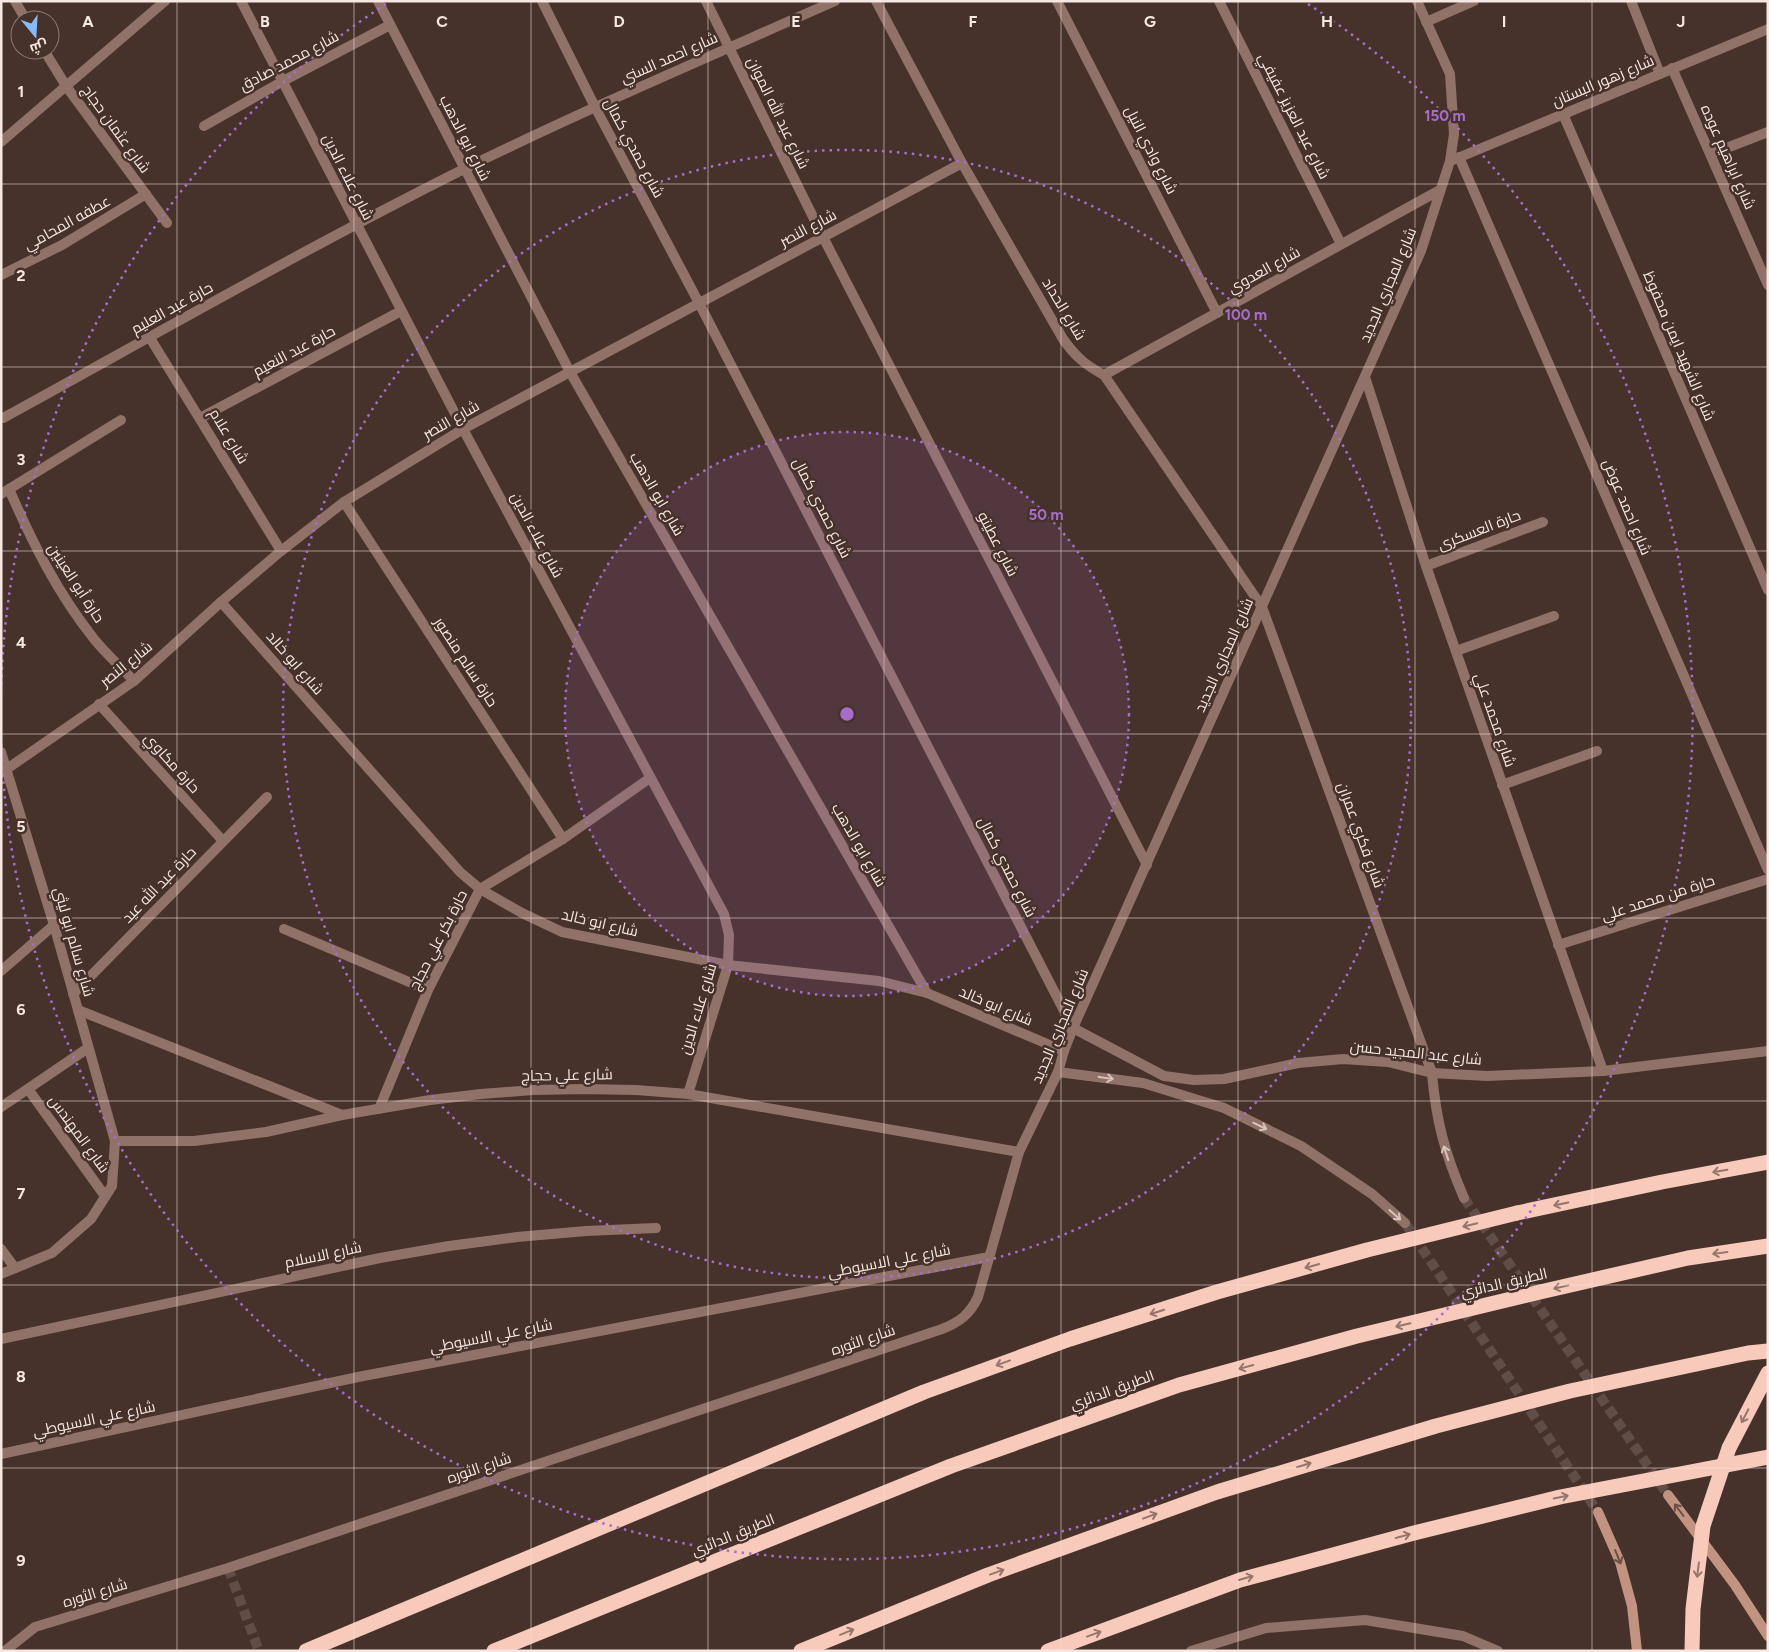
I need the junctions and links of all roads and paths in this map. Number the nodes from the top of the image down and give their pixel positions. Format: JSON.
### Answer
{"nodes":[{"id":1,"x":165,"y":1,"type":"edge"},
{"id":2,"x":241,"y":1,"type":"edge"},
{"id":3,"x":378,"y":1,"type":"edge"},
{"id":4,"x":542,"y":1,"type":"edge"},
{"id":5,"x":706,"y":1,"type":"edge"},
{"id":6,"x":835,"y":1,"type":"edge"},
{"id":7,"x":876,"y":1,"type":"edge"},
{"id":8,"x":1057,"y":1,"type":"edge"},
{"id":9,"x":1219,"y":1,"type":"edge"},
{"id":10,"x":1417,"y":1,"type":"edge"},
{"id":11,"x":1474,"y":1,"type":"edge"},
{"id":12,"x":1631,"y":1,"type":"edge"},
{"id":13,"x":1426,"y":22,"type":"junction"},
{"id":14,"x":390,"y":24,"type":"junction"},
{"id":15,"x":1768,"y":29,"type":"edge"},
{"id":16,"x":729,"y":48,"type":"junction"},
{"id":17,"x":50,"y":60,"type":"edge"},
{"id":18,"x":1672,"y":68,"type":"junction"},
{"id":19,"x":1660,"y":74,"type":"junction"},
{"id":20,"x":283,"y":81,"type":"junction"},
{"id":21,"x":66,"y":86,"type":"junction"},
{"id":22,"x":595,"y":107,"type":"junction"},
{"id":23,"x":1563,"y":114,"type":"junction"},
{"id":24,"x":204,"y":126,"type":"dead end"},
{"id":25,"x":1768,"y":132,"type":"edge"},
{"id":26,"x":1,"y":142,"type":"edge"},
{"id":27,"x":1711,"y":154,"type":"junction"},
{"id":28,"x":1454,"y":159,"type":"junction"},
{"id":29,"x":962,"y":163,"type":"junction"},
{"id":30,"x":464,"y":169,"type":"junction"},
{"id":31,"x":1440,"y":190,"type":"junction"},
{"id":32,"x":146,"y":194,"type":"junction"},
{"id":33,"x":167,"y":223,"type":"dead end"},
{"id":34,"x":356,"y":225,"type":"junction"},
{"id":35,"x":823,"y":237,"type":"junction"},
{"id":36,"x":1341,"y":244,"type":"junction"},
{"id":37,"x":1,"y":275,"type":"edge"},
{"id":38,"x":1768,"y":285,"type":"edge"},
{"id":39,"x":699,"y":303,"type":"junction"},
{"id":40,"x":401,"y":311,"type":"junction"},
{"id":41,"x":1217,"y":313,"type":"junction"},
{"id":42,"x":150,"y":338,"type":"junction"},
{"id":43,"x":570,"y":372,"type":"junction"},
{"id":44,"x":1104,"y":375,"type":"junction"},
{"id":45,"x":1365,"y":376,"type":"junction"},
{"id":46,"x":3,"y":418,"type":"dead end"},
{"id":47,"x":200,"y":418,"type":"junction"},
{"id":48,"x":121,"y":420,"type":"dead end"},
{"id":49,"x":463,"y":429,"type":"junction"},
{"id":50,"x":5,"y":492,"type":"edge"},
{"id":51,"x":344,"y":502,"type":"junction"},
{"id":52,"x":1544,"y":522,"type":"dead end"},
{"id":53,"x":281,"y":551,"type":"junction"},
{"id":54,"x":1426,"y":566,"type":"junction"},
{"id":55,"x":1768,"y":590,"type":"edge"},
{"id":56,"x":221,"y":602,"type":"junction"},
{"id":57,"x":1262,"y":606,"type":"junction"},
{"id":58,"x":1554,"y":616,"type":"dead end"},
{"id":59,"x":1456,"y":651,"type":"junction"},
{"id":60,"x":134,"y":681,"type":"junction"},
{"id":61,"x":99,"y":704,"type":"junction"},
{"id":62,"x":1597,"y":751,"type":"dead end"},
{"id":63,"x":1,"y":752,"type":"edge"},
{"id":64,"x":4,"y":772,"type":"edge"},
{"id":65,"x":650,"y":778,"type":"junction"},
{"id":66,"x":1502,"y":785,"type":"junction"},
{"id":67,"x":267,"y":797,"type":"dead end"},
{"id":68,"x":564,"y":839,"type":"junction"},
{"id":69,"x":223,"y":841,"type":"junction"},
{"id":70,"x":1146,"y":865,"type":"junction"},
{"id":71,"x":1768,"y":870,"type":"edge"},
{"id":72,"x":1768,"y":879,"type":"edge"},
{"id":73,"x":480,"y":890,"type":"junction"},
{"id":74,"x":54,"y":925,"type":"junction"},
{"id":75,"x":284,"y":929,"type":"dead end"},
{"id":76,"x":1558,"y":945,"type":"junction"},
{"id":77,"x":728,"y":965,"type":"junction"},
{"id":78,"x":1,"y":971,"type":"edge"},
{"id":79,"x":428,"y":990,"type":"junction"},
{"id":80,"x":927,"y":993,"type":"junction"},
{"id":81,"x":73,"y":994,"type":"junction"},
{"id":82,"x":78,"y":1010,"type":"junction"},
{"id":83,"x":1073,"y":1028,"type":"junction"},
{"id":84,"x":88,"y":1048,"type":"junction"},
{"id":85,"x":1064,"y":1051,"type":"junction"},
{"id":86,"x":1768,"y":1051,"type":"edge"},
{"id":87,"x":1602,"y":1071,"type":"junction"},
{"id":88,"x":1058,"y":1072,"type":"junction"},
{"id":89,"x":1432,"y":1073,"type":"junction"},
{"id":90,"x":28,"y":1089,"type":"junction"},
{"id":91,"x":688,"y":1094,"type":"junction"},
{"id":92,"x":1,"y":1107,"type":"edge"},
{"id":93,"x":379,"y":1110,"type":"junction"},
{"id":94,"x":342,"y":1115,"type":"junction"},
{"id":95,"x":115,"y":1141,"type":"junction"},
{"id":96,"x":1019,"y":1152,"type":"junction"},
{"id":97,"x":1768,"y":1162,"type":"edge"},
{"id":98,"x":105,"y":1196,"type":"junction"},
{"id":99,"x":1464,"y":1198,"type":"tunnel mouth"},
{"id":100,"x":1406,"y":1223,"type":"tunnel mouth"},
{"id":101,"x":656,"y":1228,"type":"dead end"},
{"id":102,"x":1768,"y":1246,"type":"edge"},
{"id":103,"x":1,"y":1249,"type":"edge"},
{"id":104,"x":989,"y":1257,"type":"junction"},
{"id":105,"x":15,"y":1268,"type":"junction"},
{"id":106,"x":1,"y":1274,"type":"edge"},
{"id":107,"x":966,"y":1316,"type":"joint"},
{"id":108,"x":1,"y":1339,"type":"edge"},
{"id":109,"x":1768,"y":1351,"type":"edge"},
{"id":110,"x":1768,"y":1373,"type":"edge"},
{"id":111,"x":1,"y":1454,"type":"edge"},
{"id":112,"x":1768,"y":1457,"type":"edge"},
{"id":113,"x":1668,"y":1495,"type":"tunnel mouth"},
{"id":114,"x":1598,"y":1512,"type":"tunnel mouth"},
{"id":115,"x":1768,"y":1636,"type":"edge"},
{"id":116,"x":5,"y":1651,"type":"edge"},
{"id":117,"x":306,"y":1651,"type":"edge"},
{"id":118,"x":494,"y":1651,"type":"edge"},
{"id":119,"x":802,"y":1651,"type":"edge"},
{"id":120,"x":1048,"y":1651,"type":"edge"},
{"id":121,"x":1191,"y":1651,"type":"edge"},
{"id":122,"x":1498,"y":1651,"type":"edge"},
{"id":123,"x":1637,"y":1651,"type":"edge"},
{"id":124,"x":1692,"y":1651,"type":"edge"}],
"edges":[{"from":1,"to":21,"type":"street"},
{"from":2,"to":20,"type":"street","name":"شارع علاء الدين"},
{"from":3,"to":14,"type":"street","name":"شارع ابو الدهب"},
{"from":4,"to":22,"type":"street","name":"شارع حمدي كمال"},
{"from":5,"to":16,"type":"street","name":"شارع عبد الله الموان"},
{"from":6,"to":16,"type":"street","name":"شارع احمد السني"},
{"from":7,"to":29,"type":"street","name":"شارع الحداد"},
{"from":8,"to":41,"type":"street","name":"شارع وادي النيل"},
{"from":9,"to":36,"type":"street","name":"شارع عبد العزيز عفيفي"},
{"from":10,"to":13,"type":"street","name":"شارع المجاري الجديد"},
{"from":11,"to":13,"type":"street"},
{"from":12,"to":19,"type":"street"},
{"from":13,"to":28,"type":"street","name":"شارع المجاري الجديد"},
{"from":14,"to":20,"type":"street","name":"شارع محمد صادق"},
{"from":14,"to":30,"type":"street","name":"شارع ابو الدهب"},
{"from":15,"to":18,"type":"street","name":"شارع زهور البستان"},
{"from":16,"to":22,"type":"street","name":"شارع احمد السني"},
{"from":16,"to":35,"type":"street","name":"شارع عبد الله الموان"},
{"from":17,"to":21,"type":"street","name":"شارع عثمان حجاج"},
{"from":18,"to":19,"type":"street","name":"شارع زهور البستان"},
{"from":18,"to":27,"type":"street","name":"شارع ابراهيم عوده"},
{"from":19,"to":23,"type":"street","name":"شارع زهور البستان"},
{"from":20,"to":24,"type":"street","name":"شارع محمد صادق"},
{"from":20,"to":34,"type":"street","name":"شارع علاء الدين"},
{"from":21,"to":26,"type":"street"},
{"from":21,"to":32,"type":"street","name":"شارع عثمان حجاج"},
{"from":22,"to":30,"type":"street","name":"شارع احمد السني"},
{"from":22,"to":39,"type":"street","name":"شارع حمدي كمال"},
{"from":23,"to":28,"type":"street","name":"شارع زهور البستان"},
{"from":23,"to":55,"type":"street","name":"شارع الشهيد ايمن محفوظ"},
{"from":25,"to":27,"type":"street"},
{"from":27,"to":38,"type":"street","name":"شارع ابراهيم عوده"},
{"from":28,"to":31,"type":"street","name":"شارع المجاري الجديد"},
{"from":28,"to":71,"type":"street","name":"شارع احمد عوض"},
{"from":29,"to":35,"type":"street","name":"شارع النصر"},
{"from":29,"to":44,"type":"street","name":"شارع الحداد"},
{"from":30,"to":34,"type":"street","name":"شارع احمد السني"},
{"from":30,"to":43,"type":"street","name":"شارع ابو الدهب"},
{"from":31,"to":36,"type":"street","name":"شارع العدوي"},
{"from":31,"to":45,"type":"street","name":"شارع المجاري الجديد"},
{"from":32,"to":33,"type":"street","name":"شارع عثمان حجاج"},
{"from":32,"to":37,"type":"street","name":"عطفه المحامي"},
{"from":34,"to":40,"type":"street","name":"شارع علاء الدين"},
{"from":34,"to":42,"type":"street","name":"حارة عبد العليم"},
{"from":35,"to":39,"type":"street","name":"شارع النصر"},
{"from":35,"to":70,"type":"street","name":"شارع عطيتو"},
{"from":36,"to":41,"type":"street","name":"شارع العدوي"},
{"from":39,"to":43,"type":"street","name":"شارع النصر"},
{"from":39,"to":83,"type":"street","name":"شارع حمدي كمال"},
{"from":40,"to":47,"type":"street","name":"حارة عبد النعيم"},
{"from":40,"to":49,"type":"street","name":"شارع علاء الدين"},
{"from":41,"to":44,"type":"street","name":"شارع العدوي"},
{"from":42,"to":46,"type":"street","name":"حارة عبد العليم"},
{"from":42,"to":47,"type":"street","name":"شارع علام"},
{"from":43,"to":49,"type":"street","name":"شارع النصر"},
{"from":43,"to":80,"type":"street","name":"شارع ابو الدهب"},
{"from":44,"to":57,"type":"street","name":"شارع الحداد"},
{"from":45,"to":54,"type":"street","name":"شارع محمد علي"},
{"from":45,"to":57,"type":"street","name":"شارع المجاري الجديد"},
{"from":47,"to":53,"type":"street","name":"شارع علام"},
{"from":48,"to":50,"type":"street","name":"حارة أبو العينين"},
{"from":49,"to":51,"type":"street","name":"شارع النصر"},
{"from":49,"to":65,"type":"street","name":"شارع علاء الدين"},
{"from":50,"to":60,"type":"street","name":"حارة أبو العينين"},
{"from":51,"to":53,"type":"street","name":"شارع النصر"},
{"from":51,"to":68,"type":"street","name":"حارة سالم منصور"},
{"from":52,"to":54,"type":"street","name":"حارة العسكرى"},
{"from":53,"to":56,"type":"street","name":"شارع النصر"},
{"from":54,"to":59,"type":"street","name":"شارع محمد علي"},
{"from":56,"to":60,"type":"street","name":"شارع النصر"},
{"from":56,"to":73,"type":"street","name":"شارع ابو خالد"},
{"from":57,"to":70,"type":"street","name":"شارع المجاري الجديد"},
{"from":57,"to":89,"type":"street","name":"شارع فكري عمران"},
{"from":58,"to":59,"type":"street"},
{"from":59,"to":66,"type":"street","name":"شارع محمد علي"},
{"from":60,"to":61,"type":"street","name":"شارع النصر"},
{"from":61,"to":64,"type":"street","name":"شارع النصر"},
{"from":61,"to":69,"type":"street","name":"حارة مكاوي"},
{"from":62,"to":66,"type":"street"},
{"from":63,"to":64,"type":"street","name":"شارع سالم ابو ليثي"},
{"from":64,"to":74,"type":"street","name":"شارع سالم ابو ليثي"},
{"from":65,"to":68,"type":"street","name":"حارة بكر علي حجاج"},
{"from":65,"to":77,"type":"street","name":"شارع علاء الدين"},
{"from":66,"to":76,"type":"street","name":"شارع محمد علي"},
{"from":67,"to":69,"type":"street","name":"حارة عبد الله عيد"},
{"from":68,"to":73,"type":"street","name":"حارة بكر علي حجاج"},
{"from":69,"to":81,"type":"street","name":"حارة عبد الله عيد"},
{"from":70,"to":83,"type":"street","name":"شارع المجاري الجديد"},
{"from":72,"to":76,"type":"street","name":"حارة من محمد علي"},
{"from":73,"to":77,"type":"street","name":"شارع ابو خالد"},
{"from":73,"to":79,"type":"street","name":"حارة بكر علي حجاج"},
{"from":74,"to":78,"type":"street"},
{"from":74,"to":81,"type":"street","name":"شارع سالم ابو ليثي"},
{"from":75,"to":79,"type":"street"},
{"from":76,"to":87,"type":"street","name":"شارع محمد علي"},
{"from":77,"to":80,"type":"street","name":"شارع ابو خالد"},
{"from":77,"to":91,"type":"street","name":"شارع علاء الدين"},
{"from":79,"to":93,"type":"street","name":"حارة بكر علي حجاج"},
{"from":80,"to":85,"type":"street","name":"شارع ابو خالد"},
{"from":81,"to":82,"type":"street","name":"شارع سالم ابو ليثي"},
{"from":82,"to":84,"type":"street","name":"شارع سالم ابو ليثي"},
{"from":82,"to":94,"type":"street"},
{"from":83,"to":85,"type":"street","name":"شارع المجاري الجديد"},
{"from":83,"to":89,"type":"street","name":"شارع عبد المجيد حسن"},
{"from":84,"to":90,"type":"street"},
{"from":84,"to":95,"type":"street","name":"شارع سالم ابو ليثي"},
{"from":85,"to":88,"type":"street","name":"شارع المجاري الجديد"},
{"from":86,"to":87,"type":"street","name":"شارع عبد المجيد حسن"},
{"from":87,"to":89,"type":"street","name":"شارع عبد المجيد حسن"},
{"from":88,"to":96,"type":"street","name":"شارع المجاري الجديد"},
{"from":88,"to":100,"type":"street","one_way":true},
{"from":99,"to":89,"type":"street","name":"شارع فكري عمران","one_way":true},
{"from":90,"to":92,"type":"street"},
{"from":90,"to":98,"type":"street","name":"شارع المهندس"},
{"from":91,"to":93,"type":"street","name":"شارع علي حجاج"},
{"from":91,"to":96,"type":"street","name":"شارع علي حجاج"},
{"from":93,"to":94,"type":"street","name":"شارع علي حجاج"},
{"from":94,"to":95,"type":"street","name":"شارع علي حجاج"},
{"from":95,"to":98,"type":"street"},
{"from":96,"to":104,"type":"street","name":"شارع المجاري الجديد"},
{"from":97,"to":117,"type":"highway","one_way":true,"bridge":true},
{"from":98,"to":105,"type":"street"},
{"from":101,"to":108,"type":"street","name":"شارع الاسلام"},
{"from":102,"to":118,"type":"highway","name":"الطريق الدائري","one_way":true},
{"from":103,"to":105,"type":"street"},
{"from":104,"to":107,"type":"street","name":"شارع المجاري الجديد"},
{"from":104,"to":111,"type":"street","name":"شارع علي الاسيوطي"},
{"from":105,"to":106,"type":"street"},
{"from":107,"to":116,"type":"street","name":"شارع الثوره"},
{"from":119,"to":109,"type":"highway","one_way":true},
{"from":110,"to":124,"type":"highway","one_way":true,"bridge":true},
{"from":120,"to":112,"type":"highway","one_way":true},
{"from":115,"to":113,"type":"street","one_way":true},
{"from":114,"to":123,"type":"street","one_way":true},
{"from":121,"to":122,"type":"street"}]}
